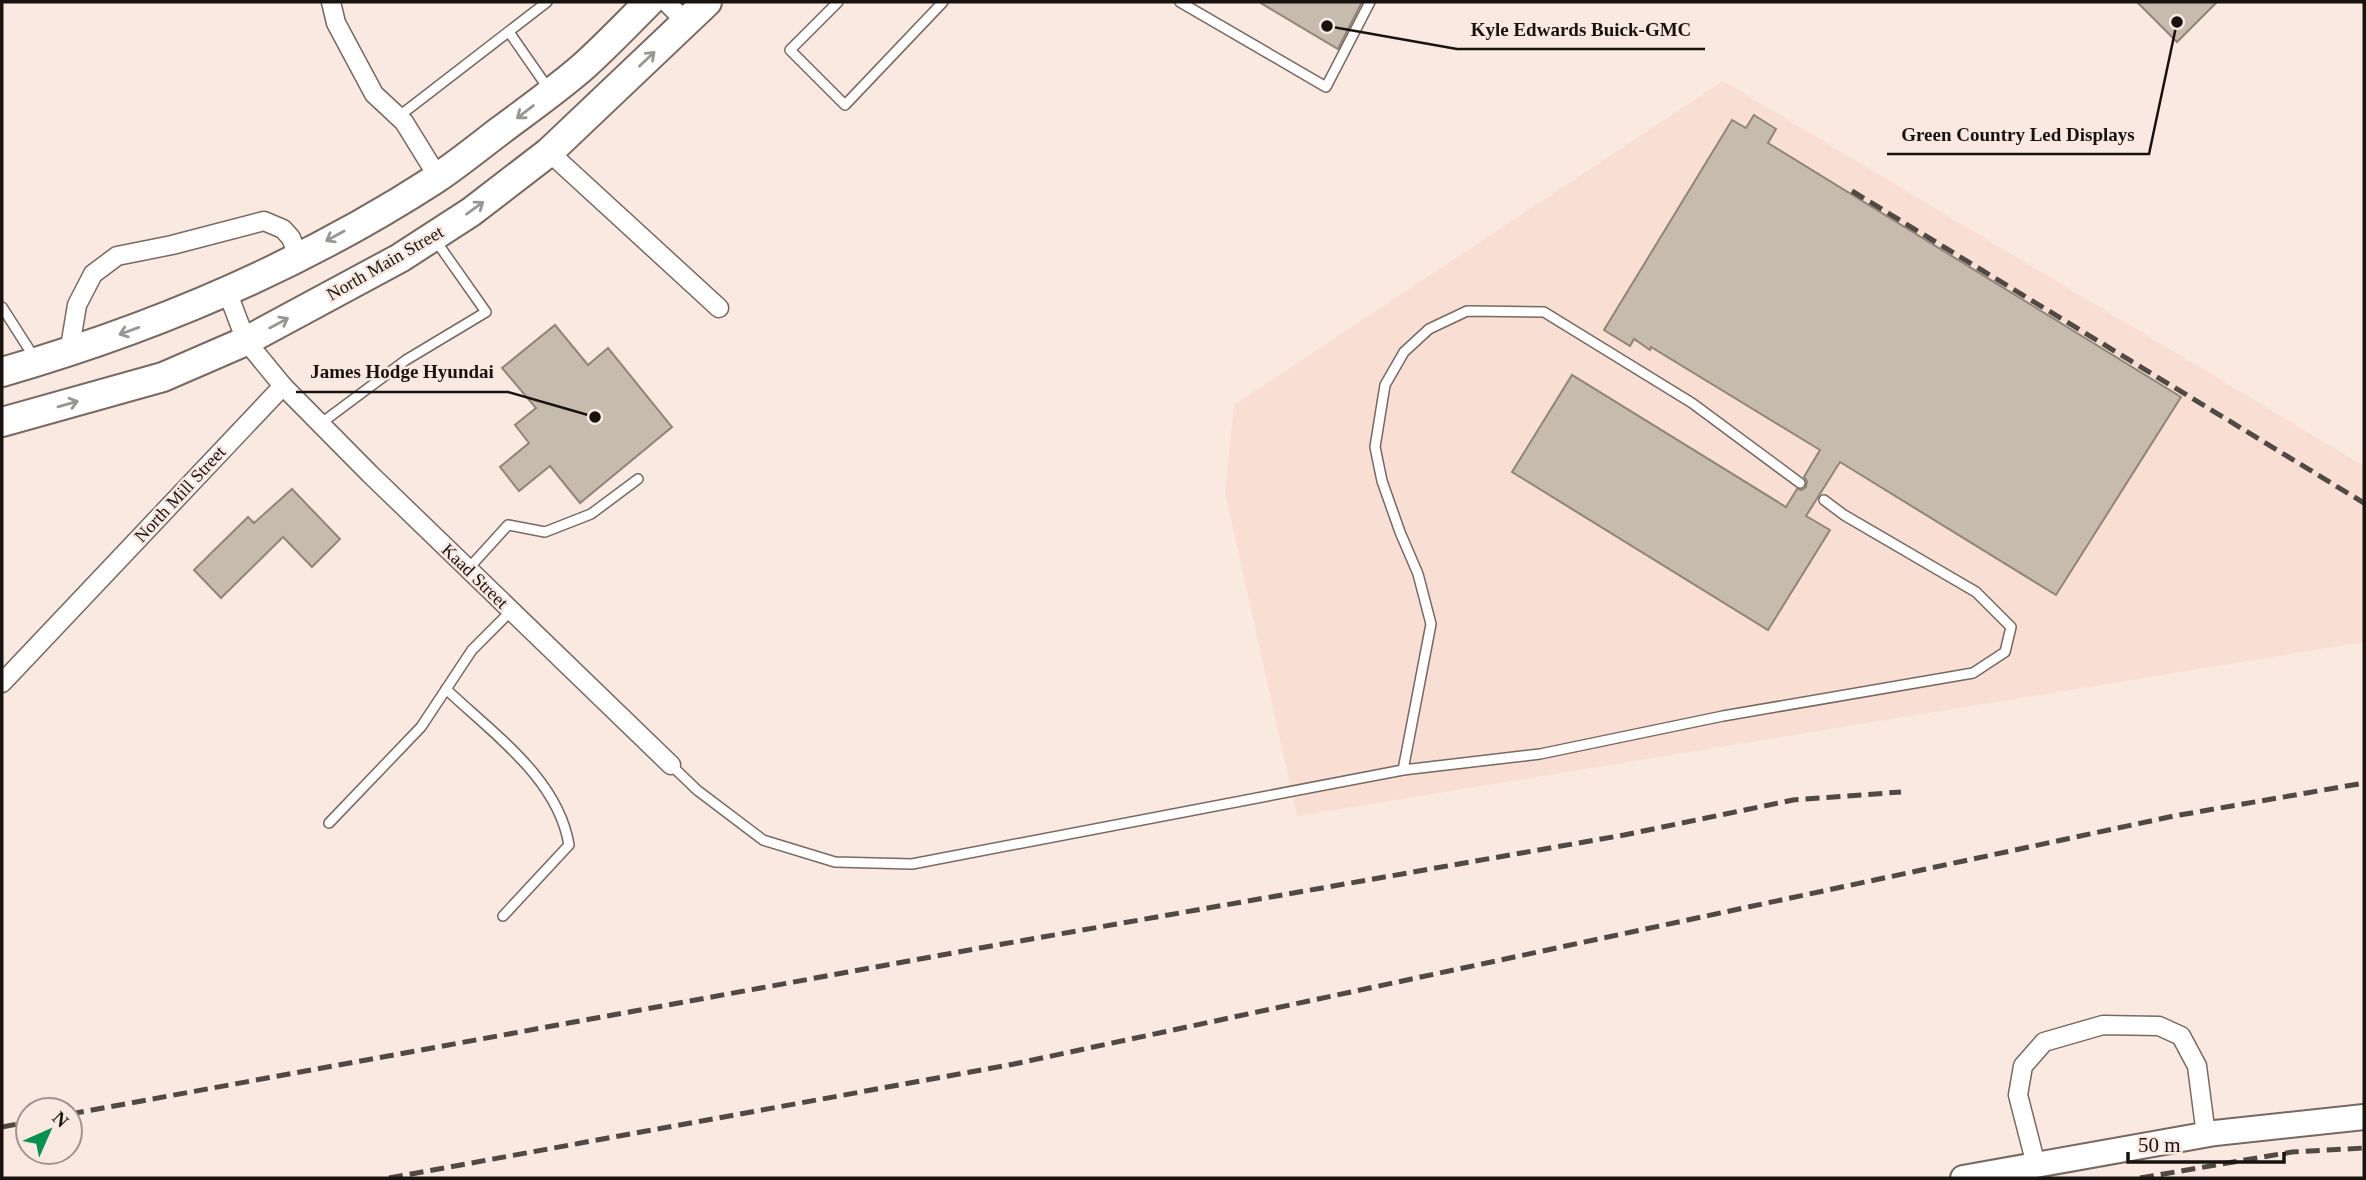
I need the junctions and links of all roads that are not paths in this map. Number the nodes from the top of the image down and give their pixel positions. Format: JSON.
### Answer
{"nodes":[{"id":1,"x":331,"y":2,"type":"edge"},
{"id":2,"x":547,"y":2,"type":"edge"},
{"id":3,"x":649,"y":2,"type":"edge"},
{"id":4,"x":666,"y":2,"type":"edge"},
{"id":5,"x":707,"y":2,"type":"edge"},
{"id":6,"x":838,"y":2,"type":"edge"},
{"id":7,"x":943,"y":2,"type":"edge"},
{"id":8,"x":1180,"y":2,"type":"edge"},
{"id":9,"x":1370,"y":2,"type":"edge"},
{"id":10,"x":687,"y":23,"type":"junction"},
{"id":11,"x":509,"y":32,"type":"junction"},
{"id":12,"x":551,"y":92,"type":"junction"},
{"id":13,"x":398,"y":117,"type":"junction"},
{"id":14,"x":549,"y":152,"type":"junction"},
{"id":15,"x":438,"y":177,"type":"junction"},
{"id":16,"x":433,"y":237,"type":"junction"},
{"id":17,"x":298,"y":256,"type":"junction"},
{"id":18,"x":227,"y":291,"type":"junction"},
{"id":19,"x":2,"y":307,"type":"edge"},
{"id":20,"x":719,"y":308,"type":"dead end"},
{"id":21,"x":246,"y":341,"type":"junction"},
{"id":22,"x":69,"y":353,"type":"junction"},
{"id":23,"x":37,"y":362,"type":"junction"},
{"id":24,"x":2,"y":372,"type":"edge"},
{"id":25,"x":283,"y":386,"type":"junction"},
{"id":26,"x":2,"y":422,"type":"edge"},
{"id":27,"x":320,"y":425,"type":"junction"},
{"id":28,"x":638,"y":479,"type":"dead end"},
{"id":29,"x":1800,"y":483,"type":"dead end"},
{"id":30,"x":1824,"y":500,"type":"dead end"},
{"id":31,"x":467,"y":569,"type":"junction"},
{"id":32,"x":511,"y":611,"type":"junction"},
{"id":33,"x":2,"y":682,"type":"edge"},
{"id":34,"x":446,"y":689,"type":"junction"},
{"id":35,"x":671,"y":765,"type":"joint"},
{"id":36,"x":1404,"y":770,"type":"junction"},
{"id":37,"x":329,"y":823,"type":"dead end"},
{"id":38,"x":503,"y":916,"type":"dead end"},
{"id":39,"x":2364,"y":1117,"type":"edge"},
{"id":40,"x":2206,"y":1135,"type":"junction"},
{"id":41,"x":2035,"y":1165,"type":"junction"},
{"id":42,"x":1962,"y":1178,"type":"edge"}],
"edges":[{"from":1,"to":13,"type":"street"},
{"from":2,"to":11,"type":"lane"},
{"from":3,"to":12,"type":"main road"},
{"from":4,"to":10,"type":"street"},
{"from":5,"to":10,"type":"main road","name":"North Main Street"},
{"from":6,"to":7,"type":"lane"},
{"from":8,"to":9,"type":"lane"},
{"from":14,"to":10,"type":"main road","name":"North Main Street","one_way":true},
{"from":11,"to":12,"type":"lane"},
{"from":11,"to":13,"type":"lane"},
{"from":12,"to":15,"type":"main road","one_way":true},
{"from":13,"to":15,"type":"street"},
{"from":16,"to":14,"type":"main road","name":"North Main Street","one_way":true},
{"from":14,"to":20,"type":"street"},
{"from":15,"to":17,"type":"main road","one_way":true},
{"from":21,"to":16,"type":"main road","name":"North Main Street","one_way":true},
{"from":16,"to":27,"type":"lane"},
{"from":17,"to":18,"type":"main road"},
{"from":17,"to":22,"type":"street"},
{"from":18,"to":21,"type":"street"},
{"from":18,"to":22,"type":"main road","one_way":true},
{"from":19,"to":23,"type":"lane"},
{"from":21,"to":25,"type":"street"},
{"from":26,"to":21,"type":"main road","name":"North Main Street","one_way":true},
{"from":22,"to":23,"type":"main road"},
{"from":23,"to":24,"type":"main road"},
{"from":25,"to":27,"type":"street","name":"Kaad Street"},
{"from":25,"to":33,"type":"street","name":"North Mill Street"},
{"from":27,"to":31,"type":"street","name":"Kaad Street"},
{"from":28,"to":31,"type":"lane"},
{"from":29,"to":36,"type":"lane"},
{"from":30,"to":36,"type":"lane"},
{"from":31,"to":32,"type":"street","name":"Kaad Street"},
{"from":32,"to":34,"type":"lane"},
{"from":32,"to":35,"type":"street","name":"Kaad Street"},
{"from":34,"to":37,"type":"lane"},
{"from":34,"to":38,"type":"lane"},
{"from":35,"to":36,"type":"lane"},
{"from":39,"to":40,"type":"street"},
{"from":40,"to":41,"type":"street"},
{"from":40,"to":41,"type":"street"},
{"from":41,"to":42,"type":"street"}]}
